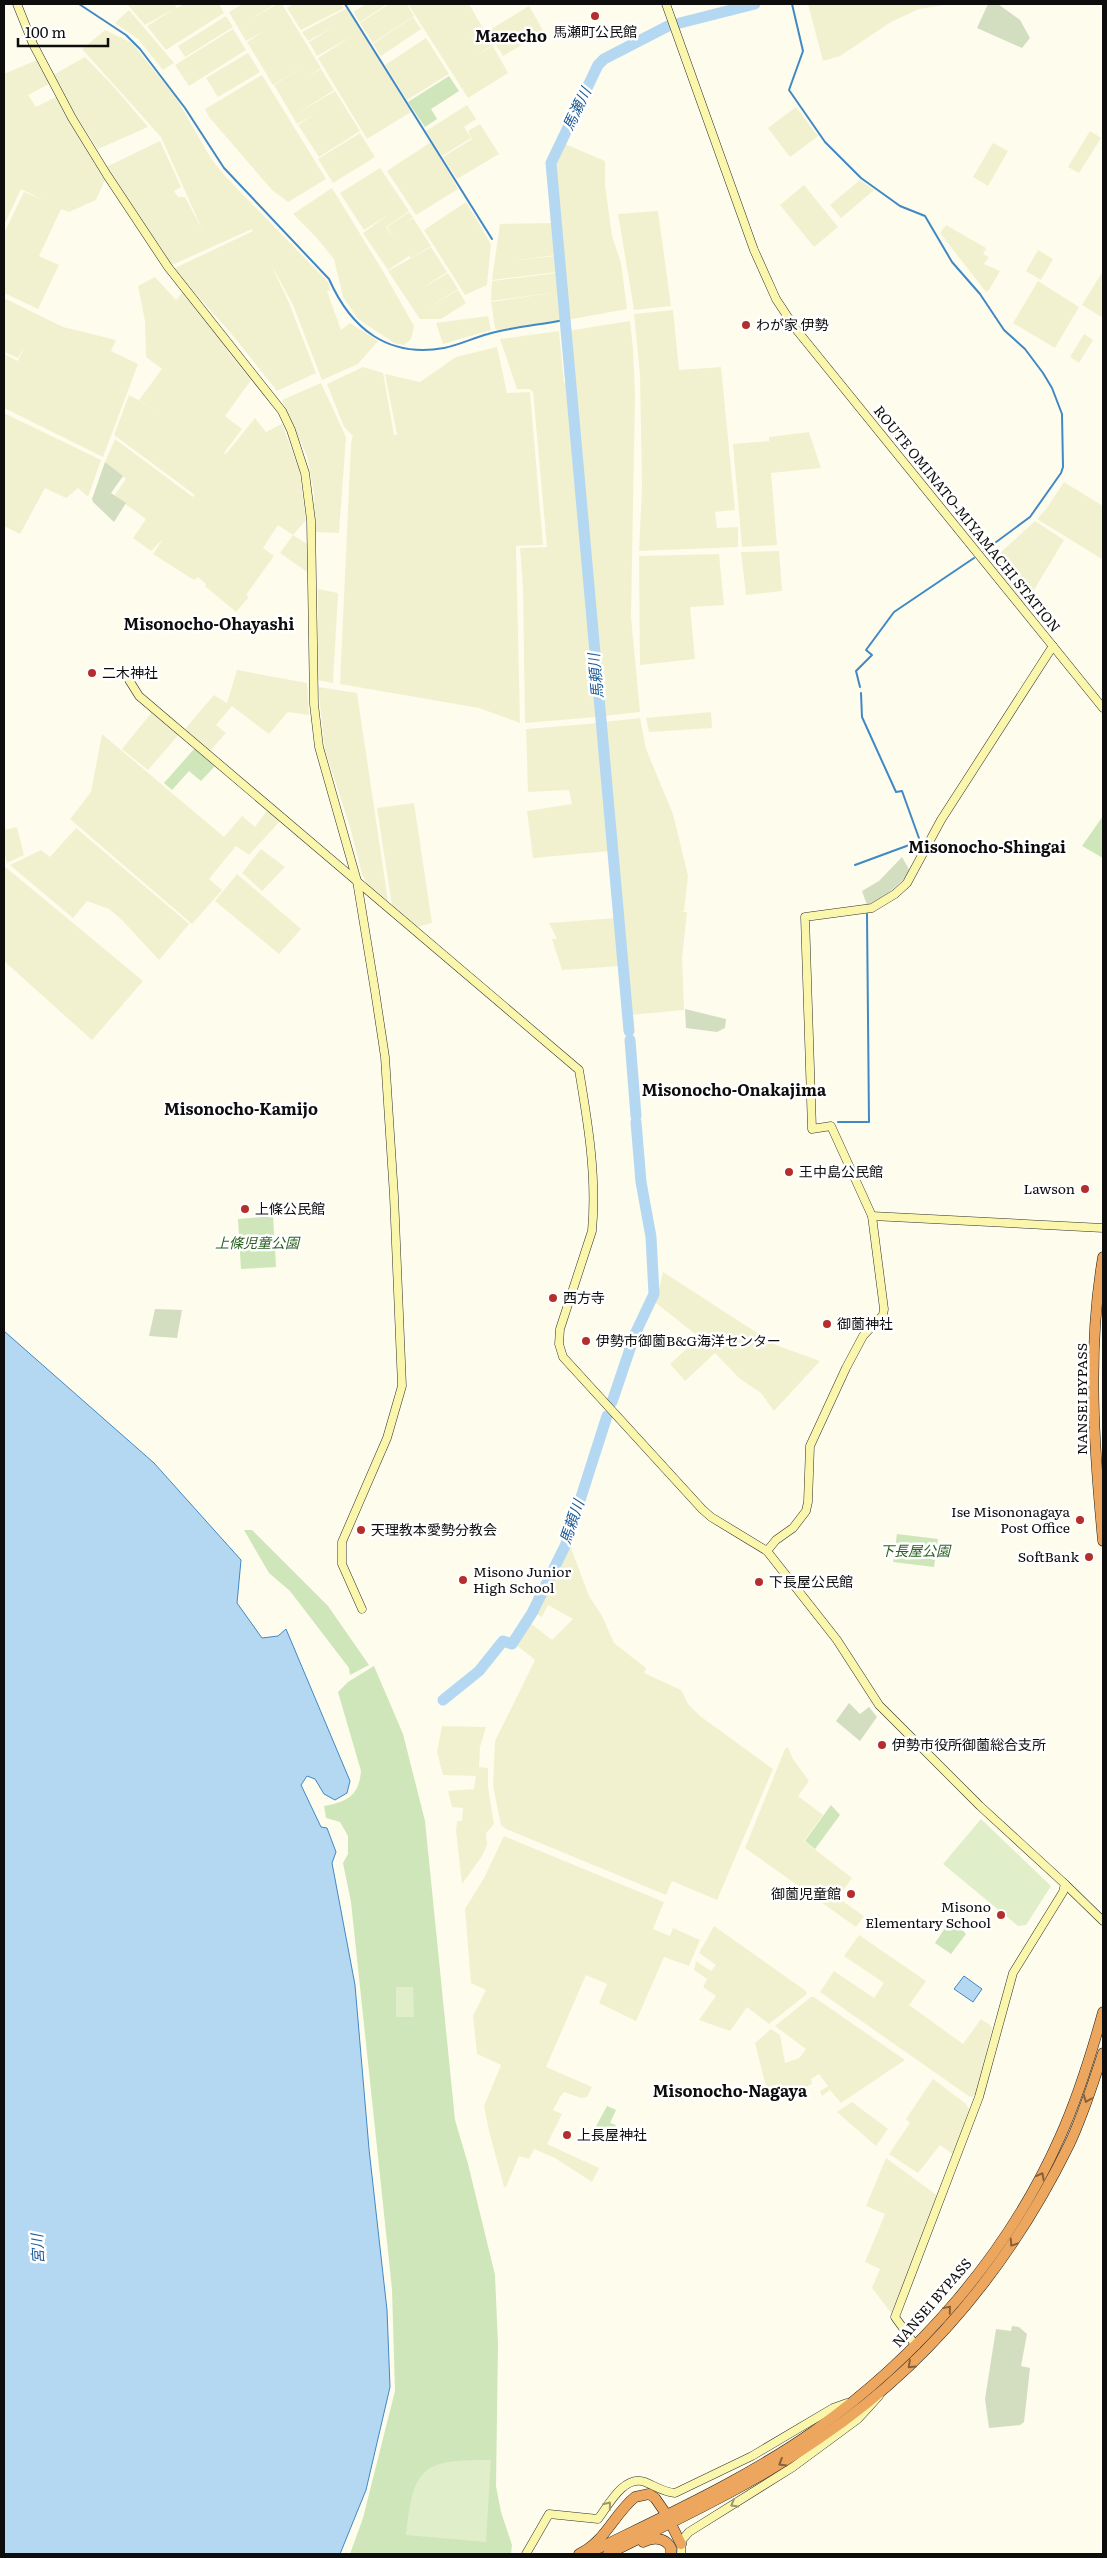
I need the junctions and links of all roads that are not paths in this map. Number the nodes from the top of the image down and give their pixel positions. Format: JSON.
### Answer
{"nodes":[{"id":1,"x":17,"y":4,"type":"edge"},
{"id":2,"x":666,"y":4,"type":"edge"},
{"id":3,"x":1053,"y":646,"type":"junction"},
{"id":4,"x":129,"y":680,"type":"dead end"},
{"id":5,"x":1103,"y":708,"type":"edge"},
{"id":6,"x":356,"y":881,"type":"junction"},
{"id":7,"x":872,"y":1216,"type":"junction"},
{"id":8,"x":1103,"y":1228,"type":"edge"},
{"id":9,"x":1103,"y":1257,"type":"edge"},
{"id":10,"x":1103,"y":1541,"type":"edge"},
{"id":11,"x":767,"y":1551,"type":"junction"},
{"id":12,"x":362,"y":1609,"type":"dead end"},
{"id":13,"x":1065,"y":1884,"type":"junction"},
{"id":14,"x":1103,"y":1921,"type":"edge"},
{"id":15,"x":1103,"y":2012,"type":"edge"},
{"id":16,"x":1103,"y":2053,"type":"edge"},
{"id":17,"x":916,"y":2346,"type":"junction"},
{"id":18,"x":883,"y":2390,"type":"junction"},
{"id":19,"x":851,"y":2402,"type":"junction"},
{"id":20,"x":664,"y":2511,"type":"dead end"},
{"id":21,"x":673,"y":2528,"type":"dead end"},
{"id":22,"x":681,"y":2549,"type":"edge"},
{"id":23,"x":526,"y":2554,"type":"edge"},
{"id":24,"x":579,"y":2554,"type":"edge"},
{"id":25,"x":587,"y":2554,"type":"edge"},
{"id":26,"x":608,"y":2554,"type":"edge"},
{"id":27,"x":618,"y":2554,"type":"edge"},
{"id":28,"x":671,"y":2554,"type":"edge"}],
"edges":[{"from":1,"to":6,"type":"main road"},
{"from":2,"to":3,"type":"main road","name":"ROUTE OMINATO-MIYAMACHI STATION"},
{"from":3,"to":5,"type":"main road"},
{"from":3,"to":7,"type":"main road","name":"ROUTE OMINATO-MIYAMACHI STATION"},
{"from":4,"to":6,"type":"main road"},
{"from":6,"to":11,"type":"main road"},
{"from":6,"to":12,"type":"main road"},
{"from":7,"to":8,"type":"main road"},
{"from":7,"to":11,"type":"main road","name":"ROUTE OMINATO-MIYAMACHI STATION"},
{"from":9,"to":10,"type":"highway","name":"NANSEI BYPASS"},
{"from":11,"to":13,"type":"main road"},
{"from":13,"to":14,"type":"main road"},
{"from":13,"to":17,"type":"main road"},
{"from":17,"to":15,"type":"highway","name":"NANSEI BYPASS","one_way":true},
{"from":16,"to":18,"type":"highway","name":"NANSEI BYPASS","one_way":true},
{"from":17,"to":19,"type":"highway","name":"NANSEI BYPASS"},
{"from":18,"to":22,"type":"main road","one_way":true},
{"from":18,"to":26,"type":"highway","name":"NANSEI BYPASS","one_way":true},
{"from":23,"to":19,"type":"main road","one_way":true},
{"from":19,"to":25,"type":"highway","name":"NANSEI BYPASS"},
{"from":20,"to":24,"type":"highway"},
{"from":21,"to":22,"type":"highway"},
{"from":27,"to":28,"type":"highway"}]}
